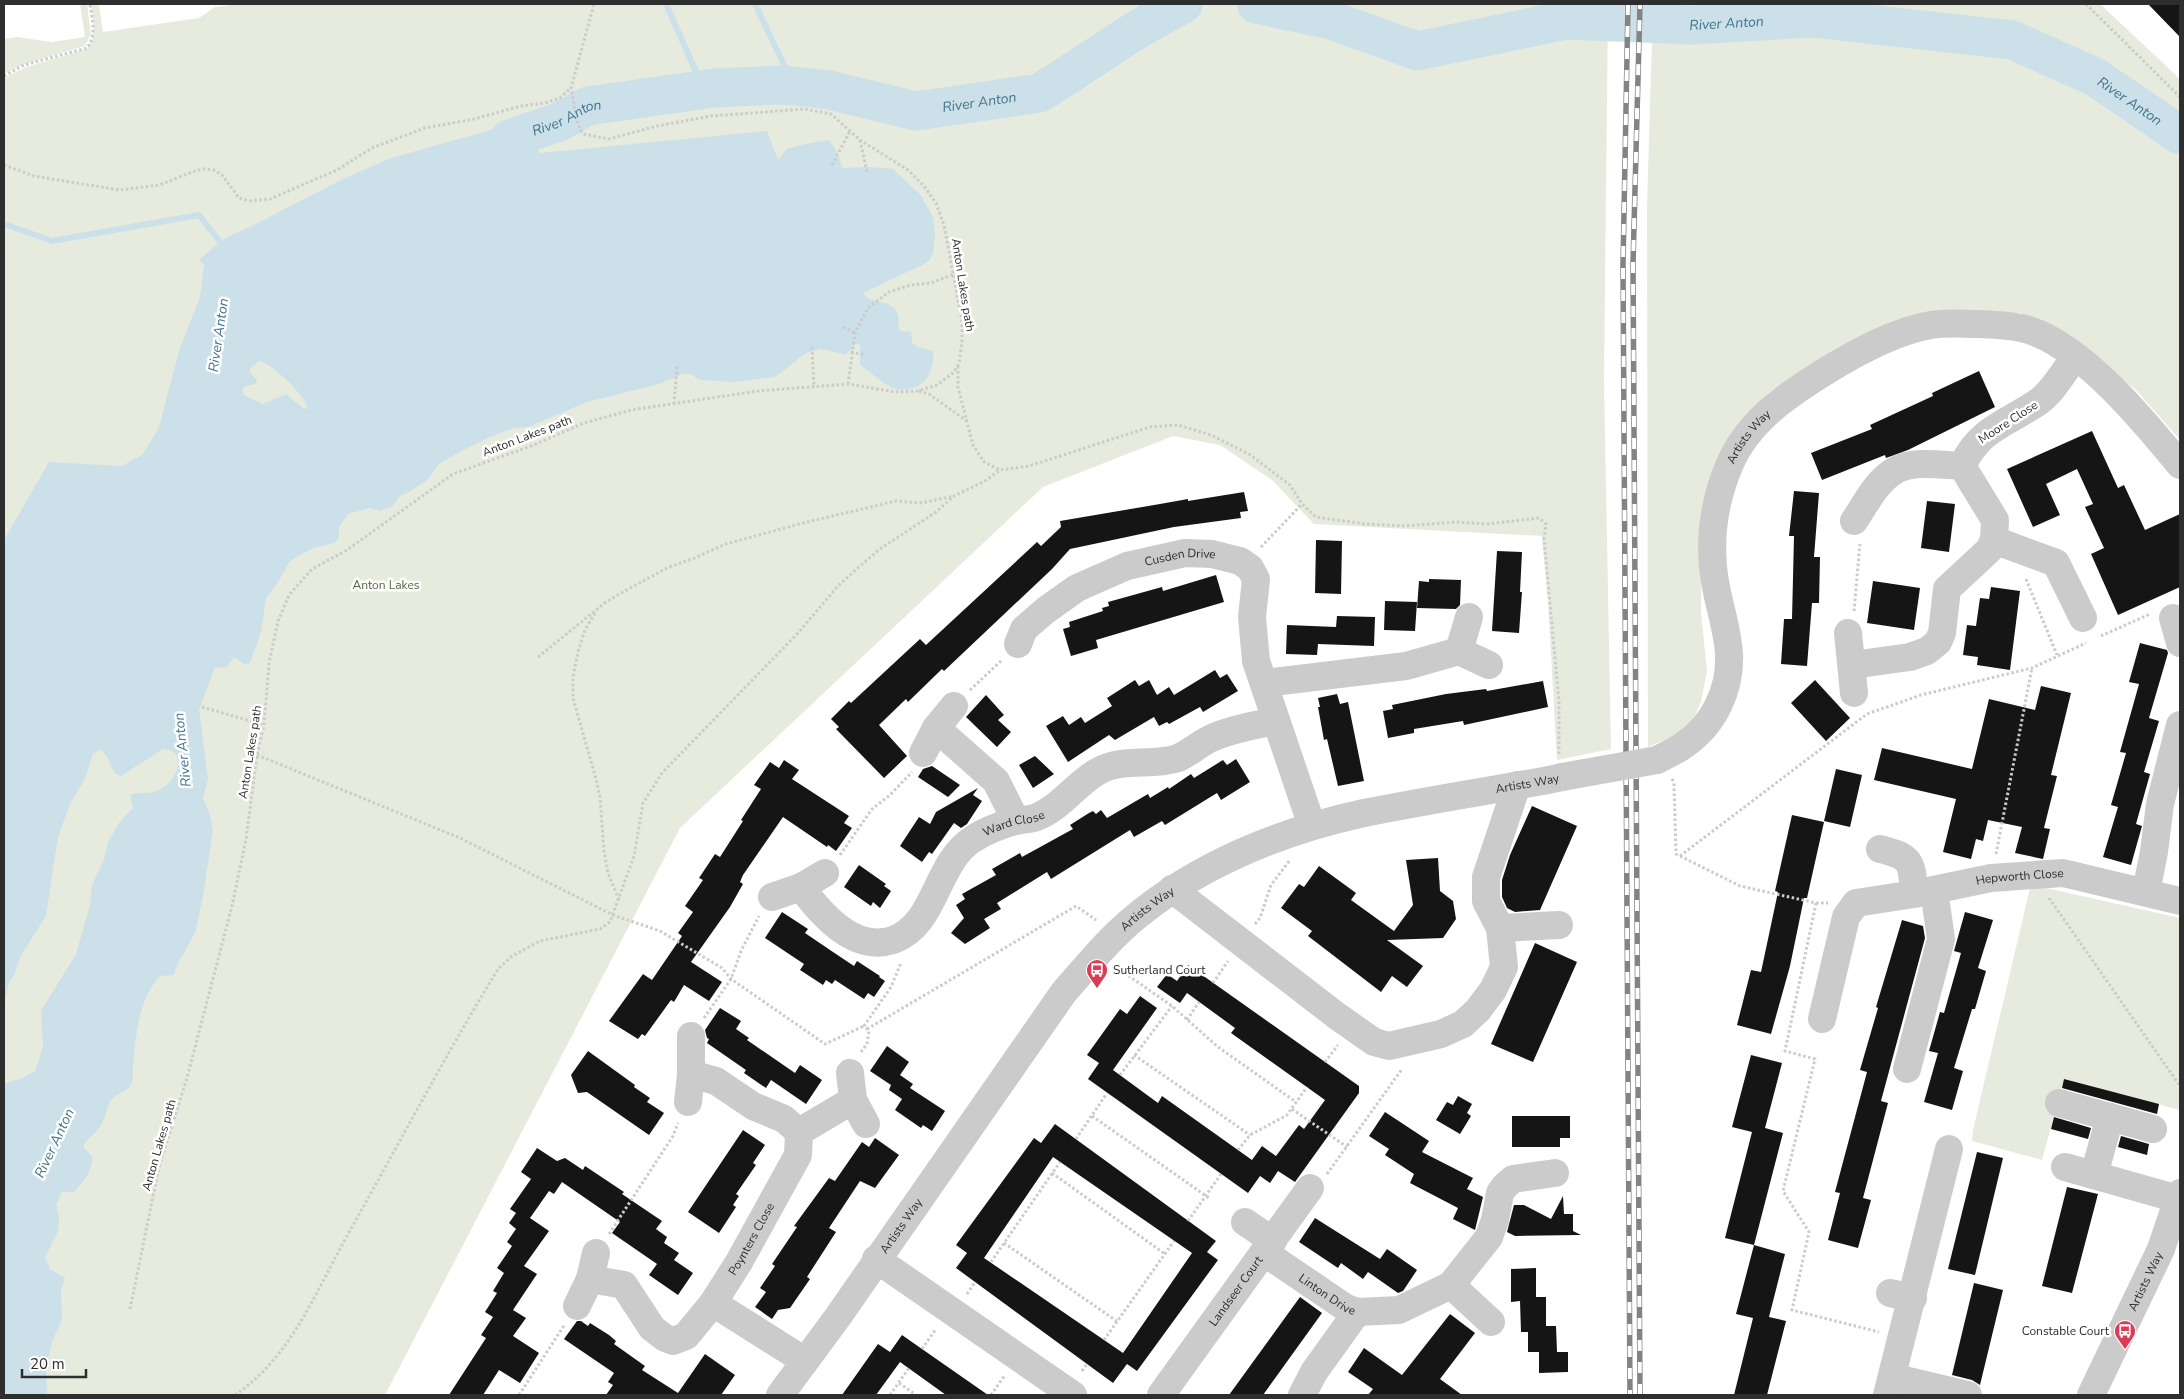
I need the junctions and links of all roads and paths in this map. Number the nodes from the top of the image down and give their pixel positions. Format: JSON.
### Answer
{"nodes":[{"id":1,"x":90,"y":4,"type":"edge"},
{"id":2,"x":594,"y":4,"type":"edge"},
{"id":3,"x":2086,"y":4,"type":"edge"},
{"id":4,"x":4,"y":76,"type":"edge"},
{"id":5,"x":571,"y":88,"type":"junction"},
{"id":6,"x":2180,"y":97,"type":"edge"},
{"id":7,"x":850,"y":131,"type":"junction"},
{"id":8,"x":860,"y":140,"type":"junction"},
{"id":9,"x":4,"y":165,"type":"edge"},
{"id":10,"x":832,"y":165,"type":"dead end"},
{"id":11,"x":867,"y":172,"type":"dead end"},
{"id":12,"x":954,"y":274,"type":"junction"},
{"id":13,"x":843,"y":327,"type":"dead end"},
{"id":14,"x":855,"y":332,"type":"junction"},
{"id":15,"x":812,"y":347,"type":"dead end"},
{"id":16,"x":850,"y":352,"type":"junction"},
{"id":17,"x":864,"y":356,"type":"dead end"},
{"id":18,"x":2075,"y":357,"type":"junction"},
{"id":19,"x":958,"y":364,"type":"junction"},
{"id":20,"x":678,"y":366,"type":"dead end"},
{"id":21,"x":848,"y":384,"type":"junction"},
{"id":22,"x":814,"y":387,"type":"junction"},
{"id":23,"x":918,"y":391,"type":"junction"},
{"id":24,"x":674,"y":404,"type":"junction"},
{"id":25,"x":967,"y":421,"type":"junction"},
{"id":26,"x":2180,"y":465,"type":"edge"},
{"id":27,"x":1962,"y":466,"type":"junction"},
{"id":28,"x":1000,"y":470,"type":"junction"},
{"id":29,"x":954,"y":496,"type":"junction"},
{"id":30,"x":1302,"y":504,"type":"junction"},
{"id":31,"x":1854,"y":521,"type":"joint"},
{"id":32,"x":1994,"y":540,"type":"junction"},
{"id":33,"x":1245,"y":564,"type":"junction"},
{"id":34,"x":2018,"y":575,"type":"dead end"},
{"id":35,"x":596,"y":610,"type":"junction"},
{"id":36,"x":1469,"y":617,"type":"dead end"},
{"id":37,"x":2082,"y":618,"type":"dead end"},
{"id":38,"x":2169,"y":624,"type":"edge"},
{"id":39,"x":1848,"y":633,"type":"joint"},
{"id":40,"x":1018,"y":644,"type":"joint"},
{"id":41,"x":1459,"y":651,"type":"junction"},
{"id":42,"x":2057,"y":656,"type":"junction"},
{"id":43,"x":538,"y":657,"type":"dead end"},
{"id":44,"x":1489,"y":665,"type":"dead end"},
{"id":45,"x":1852,"y":665,"type":"junction"},
{"id":46,"x":2032,"y":668,"type":"junction"},
{"id":47,"x":1265,"y":683,"type":"junction"},
{"id":48,"x":1854,"y":693,"type":"dead end"},
{"id":49,"x":954,"y":706,"type":"joint"},
{"id":50,"x":202,"y":707,"type":"dead end"},
{"id":51,"x":1276,"y":721,"type":"junction"},
{"id":52,"x":264,"y":725,"type":"junction"},
{"id":53,"x":2180,"y":725,"type":"edge"},
{"id":54,"x":936,"y":728,"type":"junction"},
{"id":55,"x":922,"y":753,"type":"joint"},
{"id":56,"x":257,"y":755,"type":"junction"},
{"id":57,"x":1657,"y":760,"type":"junction"},
{"id":58,"x":1561,"y":777,"type":"junction"},
{"id":59,"x":1517,"y":785,"type":"junction"},
{"id":60,"x":1016,"y":821,"type":"junction"},
{"id":61,"x":1312,"y":826,"type":"junction"},
{"id":62,"x":1880,"y":849,"type":"dead end"},
{"id":63,"x":1293,"y":855,"type":"dead end"},
{"id":64,"x":1680,"y":856,"type":"junction"},
{"id":65,"x":825,"y":873,"type":"joint"},
{"id":66,"x":2031,"y":874,"type":"junction"},
{"id":67,"x":1991,"y":878,"type":"junction"},
{"id":68,"x":801,"y":887,"type":"junction"},
{"id":69,"x":1172,"y":889,"type":"junction"},
{"id":70,"x":1924,"y":892,"type":"junction"},
{"id":71,"x":2146,"y":892,"type":"junction"},
{"id":72,"x":772,"y":897,"type":"joint"},
{"id":73,"x":619,"y":900,"type":"junction"},
{"id":74,"x":2180,"y":901,"type":"edge"},
{"id":75,"x":1816,"y":903,"type":"junction"},
{"id":76,"x":1856,"y":903,"type":"junction"},
{"id":77,"x":613,"y":915,"type":"junction"},
{"id":78,"x":1559,"y":925,"type":"dead end"},
{"id":79,"x":1500,"y":928,"type":"junction"},
{"id":80,"x":911,"y":930,"type":"junction"},
{"id":81,"x":1242,"y":942,"type":"junction"},
{"id":82,"x":1107,"y":944,"type":"junction"},
{"id":83,"x":731,"y":979,"type":"junction"},
{"id":84,"x":1200,"y":1002,"type":"dead end"},
{"id":85,"x":1172,"y":1006,"type":"junction"},
{"id":86,"x":1822,"y":1019,"type":"dead end"},
{"id":87,"x":1187,"y":1020,"type":"junction"},
{"id":88,"x":865,"y":1028,"type":"junction"},
{"id":89,"x":1431,"y":1032,"type":"junction"},
{"id":90,"x":692,"y":1036,"type":"joint"},
{"id":91,"x":1134,"y":1055,"type":"junction"},
{"id":92,"x":1907,"y":1069,"type":"dead end"},
{"id":93,"x":850,"y":1072,"type":"joint"},
{"id":94,"x":692,"y":1074,"type":"junction"},
{"id":95,"x":1120,"y":1075,"type":"dead end"},
{"id":96,"x":2180,"y":1086,"type":"edge"},
{"id":97,"x":1307,"y":1088,"type":"dead end"},
{"id":98,"x":1107,"y":1093,"type":"dead end"},
{"id":99,"x":853,"y":1100,"type":"junction"},
{"id":100,"x":688,"y":1102,"type":"joint"},
{"id":101,"x":1296,"y":1102,"type":"junction"},
{"id":102,"x":2058,"y":1103,"type":"dead end"},
{"id":103,"x":1292,"y":1108,"type":"junction"},
{"id":104,"x":1092,"y":1116,"type":"junction"},
{"id":105,"x":2110,"y":1117,"type":"junction"},
{"id":106,"x":866,"y":1124,"type":"dead end"},
{"id":107,"x":2153,"y":1128,"type":"dead end"},
{"id":108,"x":799,"y":1132,"type":"junction"},
{"id":109,"x":1250,"y":1135,"type":"junction"},
{"id":110,"x":1076,"y":1139,"type":"dead end"},
{"id":111,"x":1347,"y":1147,"type":"junction"},
{"id":112,"x":1238,"y":1150,"type":"dead end"},
{"id":113,"x":1949,"y":1150,"type":"dead end"},
{"id":114,"x":1060,"y":1162,"type":"dead end"},
{"id":115,"x":2064,"y":1166,"type":"dead end"},
{"id":116,"x":1052,"y":1173,"type":"junction"},
{"id":117,"x":1555,"y":1173,"type":"dead end"},
{"id":118,"x":1221,"y":1174,"type":"dead end"},
{"id":119,"x":2094,"y":1175,"type":"junction"},
{"id":120,"x":1310,"y":1188,"type":"joint"},
{"id":121,"x":2179,"y":1196,"type":"edge"},
{"id":122,"x":1208,"y":1197,"type":"junction"},
{"id":123,"x":1188,"y":1221,"type":"dead end"},
{"id":124,"x":1245,"y":1222,"type":"dead end"},
{"id":125,"x":1174,"y":1240,"type":"dead end"},
{"id":126,"x":1004,"y":1243,"type":"junction"},
{"id":127,"x":1269,"y":1247,"type":"junction"},
{"id":128,"x":596,"y":1253,"type":"joint"},
{"id":129,"x":1165,"y":1254,"type":"junction"},
{"id":130,"x":876,"y":1259,"type":"junction"},
{"id":131,"x":991,"y":1262,"type":"dead end"},
{"id":132,"x":590,"y":1279,"type":"junction"},
{"id":133,"x":1451,"y":1285,"type":"junction"},
{"id":134,"x":713,"y":1303,"type":"junction"},
{"id":135,"x":577,"y":1306,"type":"joint"},
{"id":136,"x":130,"y":1309,"type":"dead end"},
{"id":137,"x":1357,"y":1312,"type":"junction"},
{"id":138,"x":1118,"y":1322,"type":"junction"},
{"id":139,"x":1490,"y":1322,"type":"dead end"},
{"id":140,"x":1903,"y":1338,"type":"junction"},
{"id":141,"x":1104,"y":1340,"type":"dead end"},
{"id":142,"x":805,"y":1361,"type":"junction"},
{"id":143,"x":909,"y":1368,"type":"dead end"},
{"id":144,"x":899,"y":1382,"type":"junction"},
{"id":145,"x":1308,"y":1384,"type":"edge"},
{"id":146,"x":1890,"y":1386,"type":"edge"},
{"id":147,"x":235,"y":1395,"type":"edge"},
{"id":148,"x":519,"y":1395,"type":"edge"},
{"id":149,"x":780,"y":1395,"type":"edge"},
{"id":150,"x":890,"y":1395,"type":"edge"},
{"id":151,"x":916,"y":1395,"type":"edge"},
{"id":152,"x":1072,"y":1395,"type":"edge"},
{"id":153,"x":1161,"y":1395,"type":"edge"},
{"id":154,"x":1968,"y":1395,"type":"edge"},
{"id":155,"x":2091,"y":1395,"type":"edge"}],
"edges":[{"from":1,"to":4,"type":"path"},
{"from":2,"to":5,"type":"path"},
{"from":3,"to":6,"type":"path"},
{"from":5,"to":7,"type":"path","name":"Anton Lakes path"},
{"from":5,"to":9,"type":"path"},
{"from":7,"to":8,"type":"path","name":"Anton Lakes path"},
{"from":7,"to":10,"type":"path"},
{"from":8,"to":11,"type":"path"},
{"from":8,"to":12,"type":"path","name":"Anton Lakes path"},
{"from":12,"to":14,"type":"path"},
{"from":12,"to":19,"type":"path","name":"Anton Lakes path"},
{"from":13,"to":14,"type":"path"},
{"from":14,"to":16,"type":"path"},
{"from":15,"to":22,"type":"path"},
{"from":16,"to":17,"type":"path"},
{"from":16,"to":21,"type":"path"},
{"from":18,"to":26,"type":"street","name":"Artists Way"},
{"from":18,"to":27,"type":"street","name":"Moore Close"},
{"from":18,"to":57,"type":"street","name":"Artists Way"},
{"from":19,"to":23,"type":"path","name":"Anton Lakes path"},
{"from":19,"to":25,"type":"path"},
{"from":20,"to":24,"type":"path"},
{"from":21,"to":22,"type":"path","name":"Anton Lakes path"},
{"from":21,"to":23,"type":"path","name":"Anton Lakes path"},
{"from":22,"to":24,"type":"path","name":"Anton Lakes path"},
{"from":23,"to":25,"type":"path"},
{"from":24,"to":52,"type":"path","name":"Anton Lakes path"},
{"from":25,"to":28,"type":"path"},
{"from":27,"to":31,"type":"street"},
{"from":27,"to":32,"type":"street"},
{"from":28,"to":29,"type":"path"},
{"from":28,"to":30,"type":"path"},
{"from":29,"to":35,"type":"path"},
{"from":29,"to":73,"type":"path"},
{"from":30,"to":33,"type":"path"},
{"from":30,"to":58,"type":"path"},
{"from":31,"to":39,"type":"path"},
{"from":32,"to":37,"type":"street"},
{"from":32,"to":45,"type":"street"},
{"from":33,"to":40,"type":"street","name":"Cusden Drive"},
{"from":33,"to":47,"type":"street"},
{"from":34,"to":42,"type":"path"},
{"from":35,"to":43,"type":"path"},
{"from":35,"to":73,"type":"path"},
{"from":36,"to":41,"type":"street"},
{"from":38,"to":42,"type":"path"},
{"from":39,"to":45,"type":"street"},
{"from":40,"to":49,"type":"path"},
{"from":41,"to":44,"type":"street"},
{"from":41,"to":47,"type":"street"},
{"from":42,"to":46,"type":"path"},
{"from":45,"to":48,"type":"street"},
{"from":46,"to":64,"type":"path"},
{"from":46,"to":67,"type":"path"},
{"from":47,"to":51,"type":"street"},
{"from":49,"to":54,"type":"street"},
{"from":50,"to":52,"type":"path"},
{"from":51,"to":60,"type":"street","name":"Ward Close"},
{"from":51,"to":61,"type":"street"},
{"from":52,"to":56,"type":"path","name":"Anton Lakes path"},
{"from":53,"to":71,"type":"street"},
{"from":54,"to":55,"type":"street"},
{"from":54,"to":60,"type":"street"},
{"from":55,"to":65,"type":"path"},
{"from":56,"to":77,"type":"path"},
{"from":56,"to":136,"type":"path","name":"Anton Lakes path"},
{"from":57,"to":58,"type":"street","name":"Artists Way","bridge":true},
{"from":57,"to":64,"type":"path"},
{"from":58,"to":59,"type":"street","name":"Artists Way"},
{"from":59,"to":61,"type":"street","name":"Artists Way"},
{"from":59,"to":79,"type":"street"},
{"from":60,"to":80,"type":"street","name":"Ward Close"},
{"from":61,"to":69,"type":"street","name":"Artists Way"},
{"from":62,"to":70,"type":"street"},
{"from":63,"to":81,"type":"path"},
{"from":64,"to":75,"type":"path"},
{"from":65,"to":68,"type":"street"},
{"from":66,"to":67,"type":"street","name":"Hepworth Close"},
{"from":66,"to":71,"type":"street","name":"Hepworth Close"},
{"from":66,"to":96,"type":"path"},
{"from":67,"to":70,"type":"street","name":"Hepworth Close"},
{"from":68,"to":72,"type":"street"},
{"from":68,"to":80,"type":"street","name":"Ward Close"},
{"from":69,"to":81,"type":"street"},
{"from":69,"to":82,"type":"street","name":"Artists Way"},
{"from":70,"to":76,"type":"street","name":"Hepworth Close"},
{"from":70,"to":92,"type":"street"},
{"from":71,"to":74,"type":"street","name":"Hepworth Close"},
{"from":72,"to":83,"type":"path"},
{"from":73,"to":77,"type":"path"},
{"from":75,"to":76,"type":"path"},
{"from":75,"to":140,"type":"path"},
{"from":76,"to":86,"type":"street"},
{"from":77,"to":83,"type":"path"},
{"from":77,"to":147,"type":"path"},
{"from":78,"to":79,"type":"street"},
{"from":79,"to":89,"type":"street"},
{"from":80,"to":88,"type":"path"},
{"from":81,"to":89,"type":"street"},
{"from":82,"to":85,"type":"path"},
{"from":82,"to":88,"type":"path"},
{"from":82,"to":130,"type":"street","name":"Artists Way"},
{"from":83,"to":88,"type":"path"},
{"from":83,"to":90,"type":"path"},
{"from":84,"to":87,"type":"path"},
{"from":85,"to":87,"type":"path"},
{"from":85,"to":91,"type":"path"},
{"from":87,"to":101,"type":"path"},
{"from":88,"to":93,"type":"path"},
{"from":89,"to":111,"type":"path"},
{"from":90,"to":94,"type":"street"},
{"from":91,"to":95,"type":"path"},
{"from":91,"to":109,"type":"path"},
{"from":93,"to":99,"type":"street"},
{"from":94,"to":100,"type":"street"},
{"from":94,"to":108,"type":"street"},
{"from":97,"to":101,"type":"path"},
{"from":98,"to":104,"type":"path"},
{"from":99,"to":106,"type":"street"},
{"from":99,"to":108,"type":"street"},
{"from":100,"to":128,"type":"path"},
{"from":101,"to":103,"type":"path"},
{"from":102,"to":105,"type":"street"},
{"from":103,"to":109,"type":"path"},
{"from":103,"to":111,"type":"path"},
{"from":104,"to":110,"type":"path"},
{"from":104,"to":122,"type":"path"},
{"from":105,"to":107,"type":"street"},
{"from":105,"to":119,"type":"street"},
{"from":108,"to":134,"type":"street","name":"Poynters Close"},
{"from":109,"to":112,"type":"path"},
{"from":111,"to":120,"type":"path"},
{"from":113,"to":140,"type":"street"},
{"from":114,"to":116,"type":"path"},
{"from":115,"to":119,"type":"street"},
{"from":116,"to":126,"type":"path"},
{"from":116,"to":129,"type":"path"},
{"from":117,"to":133,"type":"street","name":"Linton Drive"},
{"from":118,"to":122,"type":"path"},
{"from":119,"to":121,"type":"street"},
{"from":120,"to":127,"type":"street","name":"Landseer Court"},
{"from":121,"to":155,"type":"street","name":"Artists Way"},
{"from":122,"to":123,"type":"path"},
{"from":124,"to":127,"type":"street","name":"Linton Drive"},
{"from":125,"to":129,"type":"path"},
{"from":126,"to":131,"type":"path"},
{"from":126,"to":138,"type":"path"},
{"from":127,"to":137,"type":"street","name":"Linton Drive"},
{"from":127,"to":153,"type":"street","name":"Landseer Court"},
{"from":128,"to":132,"type":"street"},
{"from":129,"to":138,"type":"path"},
{"from":130,"to":142,"type":"street","name":"Artists Way"},
{"from":130,"to":152,"type":"street"},
{"from":132,"to":134,"type":"street","name":"Poynters Close"},
{"from":132,"to":135,"type":"street"},
{"from":133,"to":137,"type":"street","name":"Linton Drive"},
{"from":133,"to":139,"type":"street"},
{"from":134,"to":142,"type":"street"},
{"from":135,"to":148,"type":"path"},
{"from":137,"to":145,"type":"street"},
{"from":138,"to":141,"type":"path"},
{"from":140,"to":146,"type":"street"},
{"from":142,"to":149,"type":"street","name":"Artists Way"},
{"from":143,"to":144,"type":"path"},
{"from":144,"to":150,"type":"path"},
{"from":144,"to":151,"type":"path"},
{"from":146,"to":154,"type":"street"}]}
